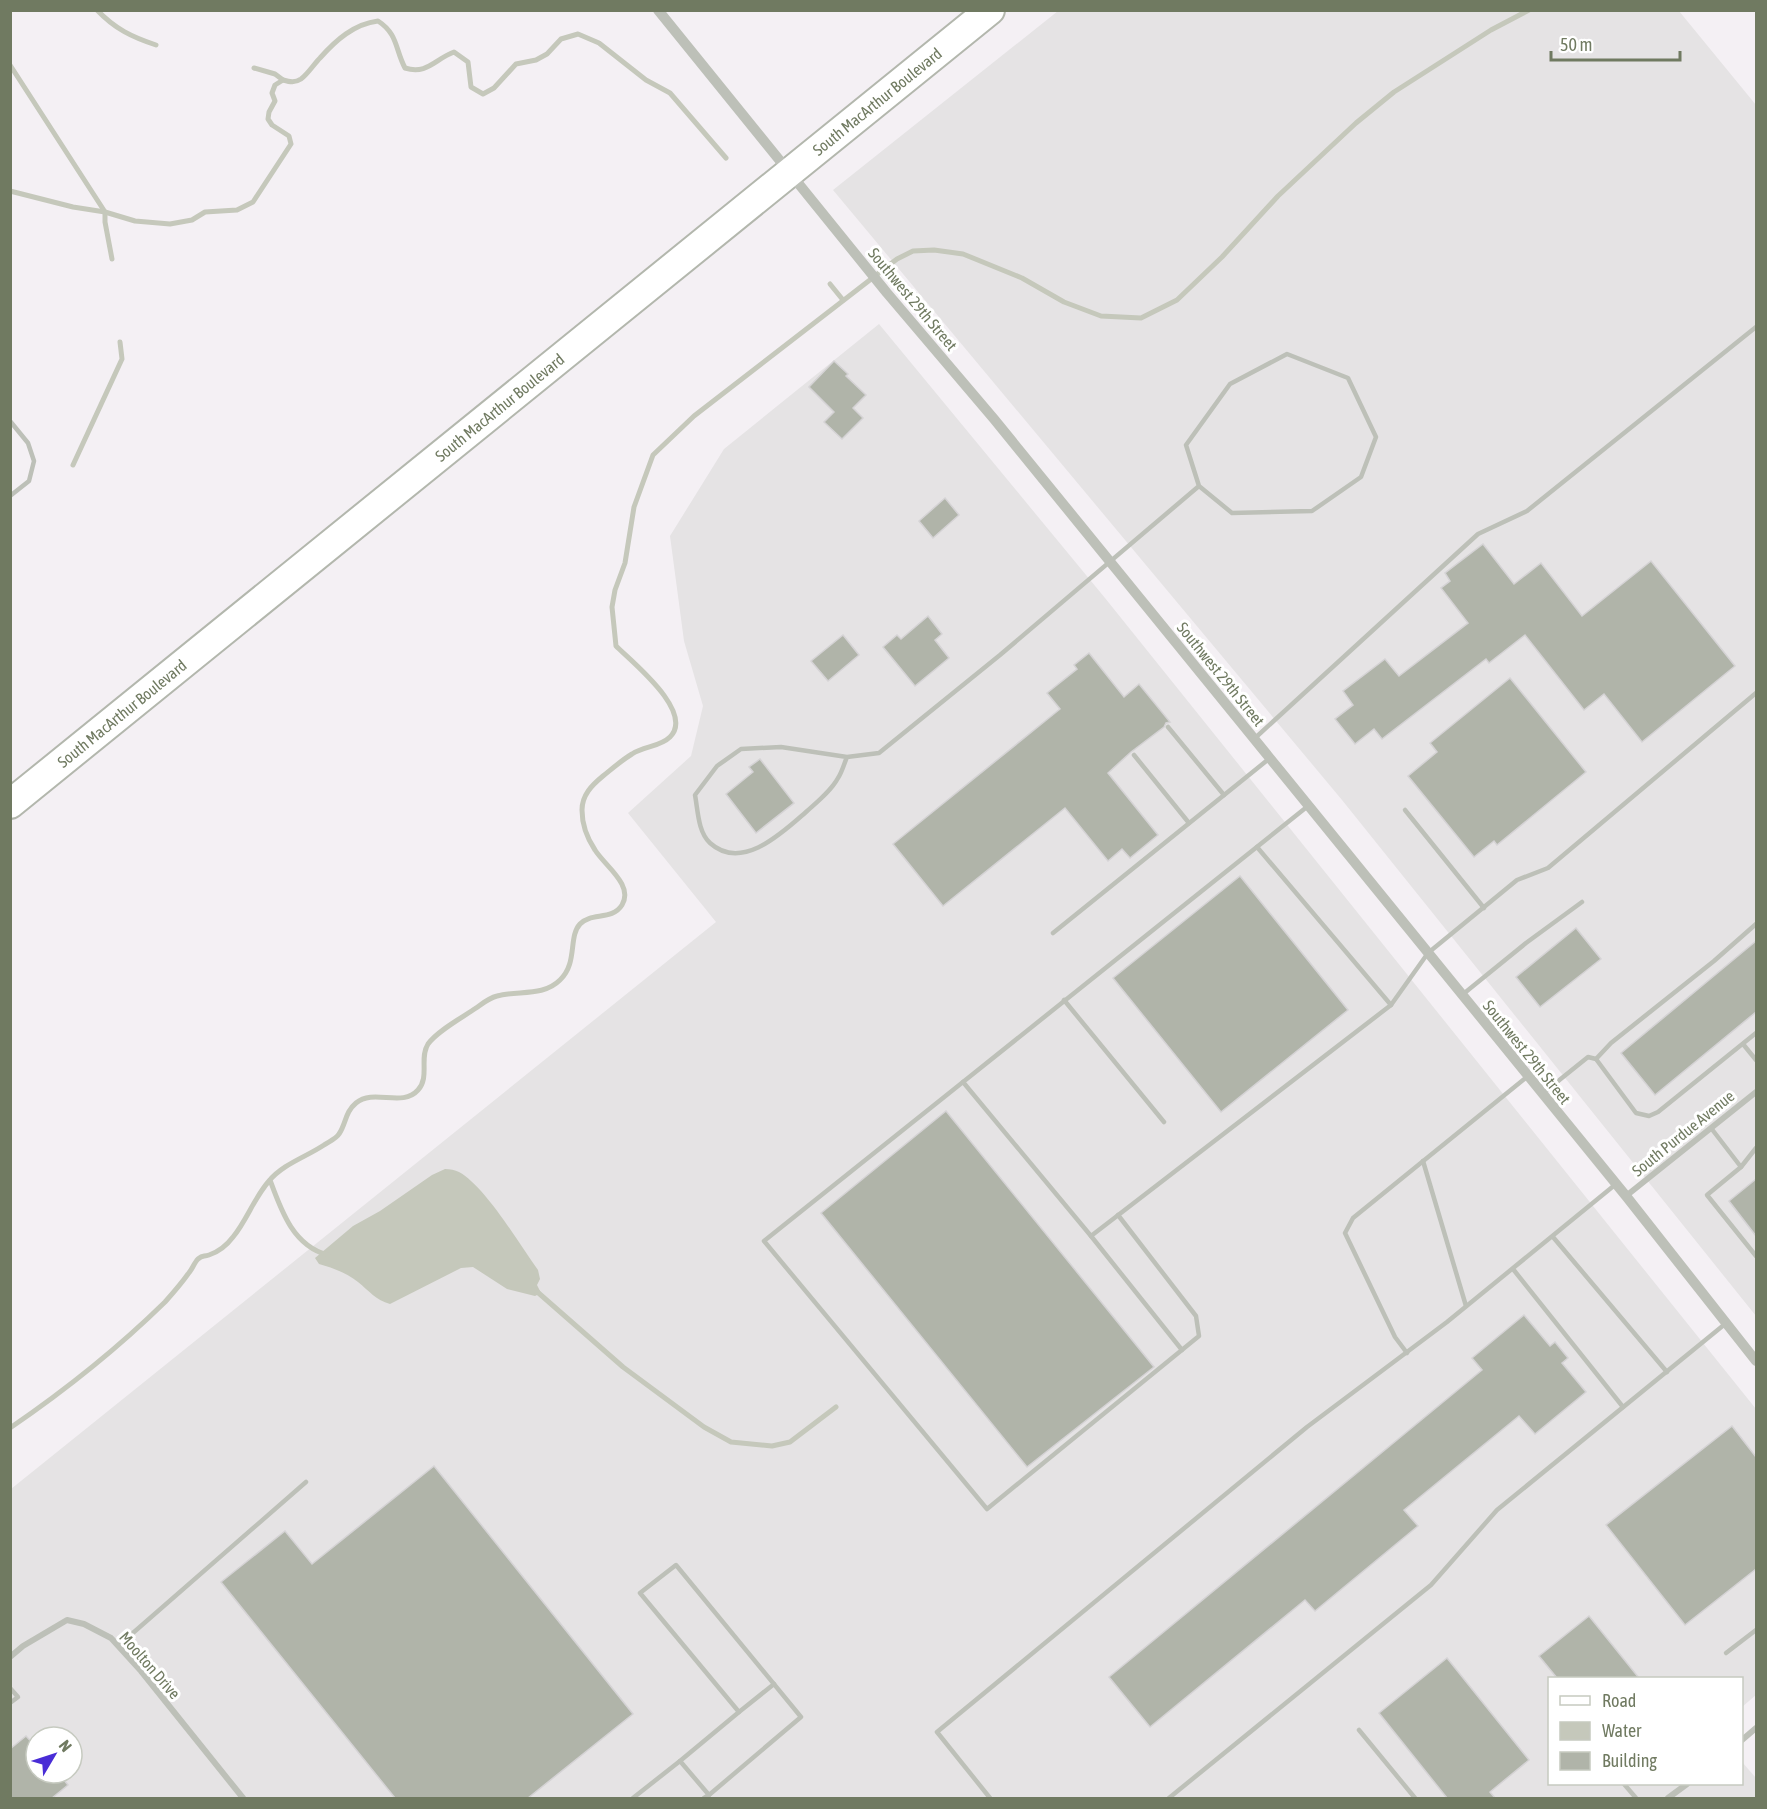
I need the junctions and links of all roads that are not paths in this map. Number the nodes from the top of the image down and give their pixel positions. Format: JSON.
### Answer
{"nodes":[{"id":1,"x":658,"y":10,"type":"edge"},
{"id":2,"x":990,"y":10,"type":"edge"},
{"id":3,"x":789,"y":173,"type":"junction"},
{"id":4,"x":1756,"y":327,"type":"edge"},
{"id":5,"x":10,"y":422,"type":"edge"},
{"id":6,"x":1199,"y":486,"type":"junction"},
{"id":7,"x":10,"y":496,"type":"edge"},
{"id":8,"x":1111,"y":562,"type":"junction"},
{"id":9,"x":1756,"y":693,"type":"edge"},
{"id":10,"x":1168,"y":727,"type":"dead end"},
{"id":11,"x":1254,"y":739,"type":"junction"},
{"id":12,"x":1134,"y":755,"type":"dead end"},
{"id":13,"x":847,"y":757,"type":"junction"},
{"id":14,"x":1270,"y":758,"type":"junction"},
{"id":15,"x":1224,"y":795,"type":"junction"},
{"id":16,"x":10,"y":804,"type":"edge"},
{"id":17,"x":1308,"y":806,"type":"junction"},
{"id":18,"x":1406,"y":810,"type":"dead end"},
{"id":19,"x":1189,"y":823,"type":"junction"},
{"id":20,"x":1257,"y":847,"type":"junction"},
{"id":21,"x":1582,"y":902,"type":"dead end"},
{"id":22,"x":1484,"y":908,"type":"junction"},
{"id":23,"x":1756,"y":924,"type":"edge"},
{"id":24,"x":1053,"y":933,"type":"dead end"},
{"id":25,"x":1428,"y":953,"type":"junction"},
{"id":26,"x":1462,"y":995,"type":"junction"},
{"id":27,"x":1065,"y":1000,"type":"junction"},
{"id":28,"x":1391,"y":1005,"type":"junction"},
{"id":29,"x":1756,"y":1034,"type":"edge"},
{"id":30,"x":1743,"y":1044,"type":"junction"},
{"id":31,"x":1596,"y":1059,"type":"junction"},
{"id":32,"x":1756,"y":1060,"type":"edge"},
{"id":33,"x":1528,"y":1076,"type":"junction"},
{"id":34,"x":963,"y":1082,"type":"junction"},
{"id":35,"x":1756,"y":1092,"type":"edge"},
{"id":36,"x":1542,"y":1094,"type":"junction"},
{"id":37,"x":1164,"y":1122,"type":"dead end"},
{"id":38,"x":1711,"y":1128,"type":"junction"},
{"id":39,"x":1756,"y":1149,"type":"edge"},
{"id":40,"x":1423,"y":1161,"type":"junction"},
{"id":41,"x":1741,"y":1167,"type":"junction"},
{"id":42,"x":1616,"y":1184,"type":"junction"},
{"id":43,"x":1626,"y":1196,"type":"junction"},
{"id":44,"x":1118,"y":1215,"type":"junction"},
{"id":45,"x":1091,"y":1236,"type":"junction"},
{"id":46,"x":1553,"y":1237,"type":"junction"},
{"id":47,"x":1756,"y":1256,"type":"edge"},
{"id":48,"x":1514,"y":1269,"type":"junction"},
{"id":49,"x":1466,"y":1306,"type":"junction"},
{"id":50,"x":1726,"y":1323,"type":"junction"},
{"id":51,"x":1182,"y":1350,"type":"junction"},
{"id":52,"x":1407,"y":1353,"type":"junction"},
{"id":53,"x":1756,"y":1361,"type":"edge"},
{"id":54,"x":1667,"y":1372,"type":"junction"},
{"id":55,"x":1623,"y":1407,"type":"junction"},
{"id":56,"x":306,"y":1482,"type":"dead end"},
{"id":57,"x":1756,"y":1630,"type":"edge"},
{"id":58,"x":118,"y":1646,"type":"junction"},
{"id":59,"x":1726,"y":1653,"type":"dead end"},
{"id":60,"x":10,"y":1658,"type":"edge"},
{"id":61,"x":774,"y":1684,"type":"junction"},
{"id":62,"x":10,"y":1688,"type":"edge"},
{"id":63,"x":10,"y":1702,"type":"edge"},
{"id":64,"x":739,"y":1712,"type":"junction"},
{"id":65,"x":1756,"y":1728,"type":"edge"},
{"id":66,"x":1359,"y":1730,"type":"dead end"},
{"id":67,"x":1743,"y":1737,"type":"edge"},
{"id":68,"x":680,"y":1761,"type":"junction"},
{"id":69,"x":1625,"y":1785,"type":"edge"},
{"id":70,"x":1686,"y":1785,"type":"edge"},
{"id":71,"x":706,"y":1797,"type":"edge"},
{"id":72,"x":243,"y":1798,"type":"edge"},
{"id":73,"x":633,"y":1798,"type":"edge"},
{"id":74,"x":990,"y":1798,"type":"edge"},
{"id":75,"x":1169,"y":1798,"type":"edge"},
{"id":76,"x":1415,"y":1798,"type":"edge"},
{"id":77,"x":1636,"y":1798,"type":"edge"},
{"id":78,"x":1668,"y":1798,"type":"edge"}],
"edges":[{"from":1,"to":3,"type":"street","name":"Southwest 29th Street"},
{"from":2,"to":3,"type":"main road","name":"South MacArthur Boulevard"},
{"from":3,"to":8,"type":"street","name":"Southwest 29th Street"},
{"from":3,"to":16,"type":"main road","name":"South MacArthur Boulevard"},
{"from":4,"to":11,"type":"lane"},
{"from":5,"to":7,"type":"lane"},
{"from":6,"to":6,"type":"lane"},
{"from":6,"to":8,"type":"lane"},
{"from":8,"to":11,"type":"street","name":"Southwest 29th Street"},
{"from":8,"to":13,"type":"lane"},
{"from":9,"to":22,"type":"lane"},
{"from":10,"to":15,"type":"lane"},
{"from":11,"to":14,"type":"street","name":"Southwest 29th Street"},
{"from":12,"to":19,"type":"lane"},
{"from":13,"to":13,"type":"lane"},
{"from":14,"to":15,"type":"lane"},
{"from":14,"to":17,"type":"street","name":"Southwest 29th Street"},
{"from":15,"to":19,"type":"lane"},
{"from":17,"to":20,"type":"lane"},
{"from":17,"to":25,"type":"street","name":"Southwest 29th Street"},
{"from":18,"to":22,"type":"lane"},
{"from":19,"to":24,"type":"lane"},
{"from":20,"to":27,"type":"lane"},
{"from":20,"to":28,"type":"lane"},
{"from":21,"to":26,"type":"lane"},
{"from":22,"to":25,"type":"lane"},
{"from":23,"to":31,"type":"lane"},
{"from":25,"to":26,"type":"street","name":"Southwest 29th Street"},
{"from":25,"to":28,"type":"lane"},
{"from":26,"to":33,"type":"street","name":"Southwest 29th Street"},
{"from":27,"to":34,"type":"lane"},
{"from":27,"to":37,"type":"lane"},
{"from":28,"to":44,"type":"lane"},
{"from":29,"to":30,"type":"lane"},
{"from":30,"to":31,"type":"lane"},
{"from":30,"to":32,"type":"lane"},
{"from":31,"to":36,"type":"lane"},
{"from":33,"to":36,"type":"street","name":"Southwest 29th Street"},
{"from":33,"to":40,"type":"lane"},
{"from":34,"to":45,"type":"lane"},
{"from":34,"to":51,"type":"lane"},
{"from":35,"to":38,"type":"street","name":"South Purdue Avenue"},
{"from":36,"to":42,"type":"street","name":"Southwest 29th Street"},
{"from":38,"to":41,"type":"lane"},
{"from":38,"to":43,"type":"street","name":"South Purdue Avenue"},
{"from":39,"to":41,"type":"lane"},
{"from":40,"to":49,"type":"lane"},
{"from":40,"to":52,"type":"lane"},
{"from":41,"to":47,"type":"lane"},
{"from":42,"to":43,"type":"street","name":"Southwest 29th Street"},
{"from":42,"to":46,"type":"lane"},
{"from":43,"to":50,"type":"street","name":"Southwest 29th Street"},
{"from":44,"to":45,"type":"lane"},
{"from":44,"to":51,"type":"lane"},
{"from":45,"to":51,"type":"lane"},
{"from":46,"to":48,"type":"lane"},
{"from":46,"to":54,"type":"lane"},
{"from":48,"to":49,"type":"lane"},
{"from":48,"to":55,"type":"lane"},
{"from":49,"to":52,"type":"lane"},
{"from":50,"to":53,"type":"street","name":"Southwest 29th Street"},
{"from":50,"to":54,"type":"lane"},
{"from":52,"to":74,"type":"lane"},
{"from":54,"to":55,"type":"lane"},
{"from":55,"to":75,"type":"lane"},
{"from":56,"to":58,"type":"lane"},
{"from":57,"to":59,"type":"lane"},
{"from":58,"to":60,"type":"street","name":"Moolton Drive"},
{"from":58,"to":72,"type":"street","name":"Moolton Drive"},
{"from":61,"to":64,"type":"lane"},
{"from":61,"to":64,"type":"lane"},
{"from":61,"to":71,"type":"lane"},
{"from":62,"to":63,"type":"lane"},
{"from":64,"to":68,"type":"lane"},
{"from":65,"to":67,"type":"street"},
{"from":66,"to":76,"type":"lane"},
{"from":68,"to":71,"type":"lane"},
{"from":68,"to":73,"type":"lane"},
{"from":69,"to":77,"type":"lane"},
{"from":70,"to":78,"type":"street"}]}
